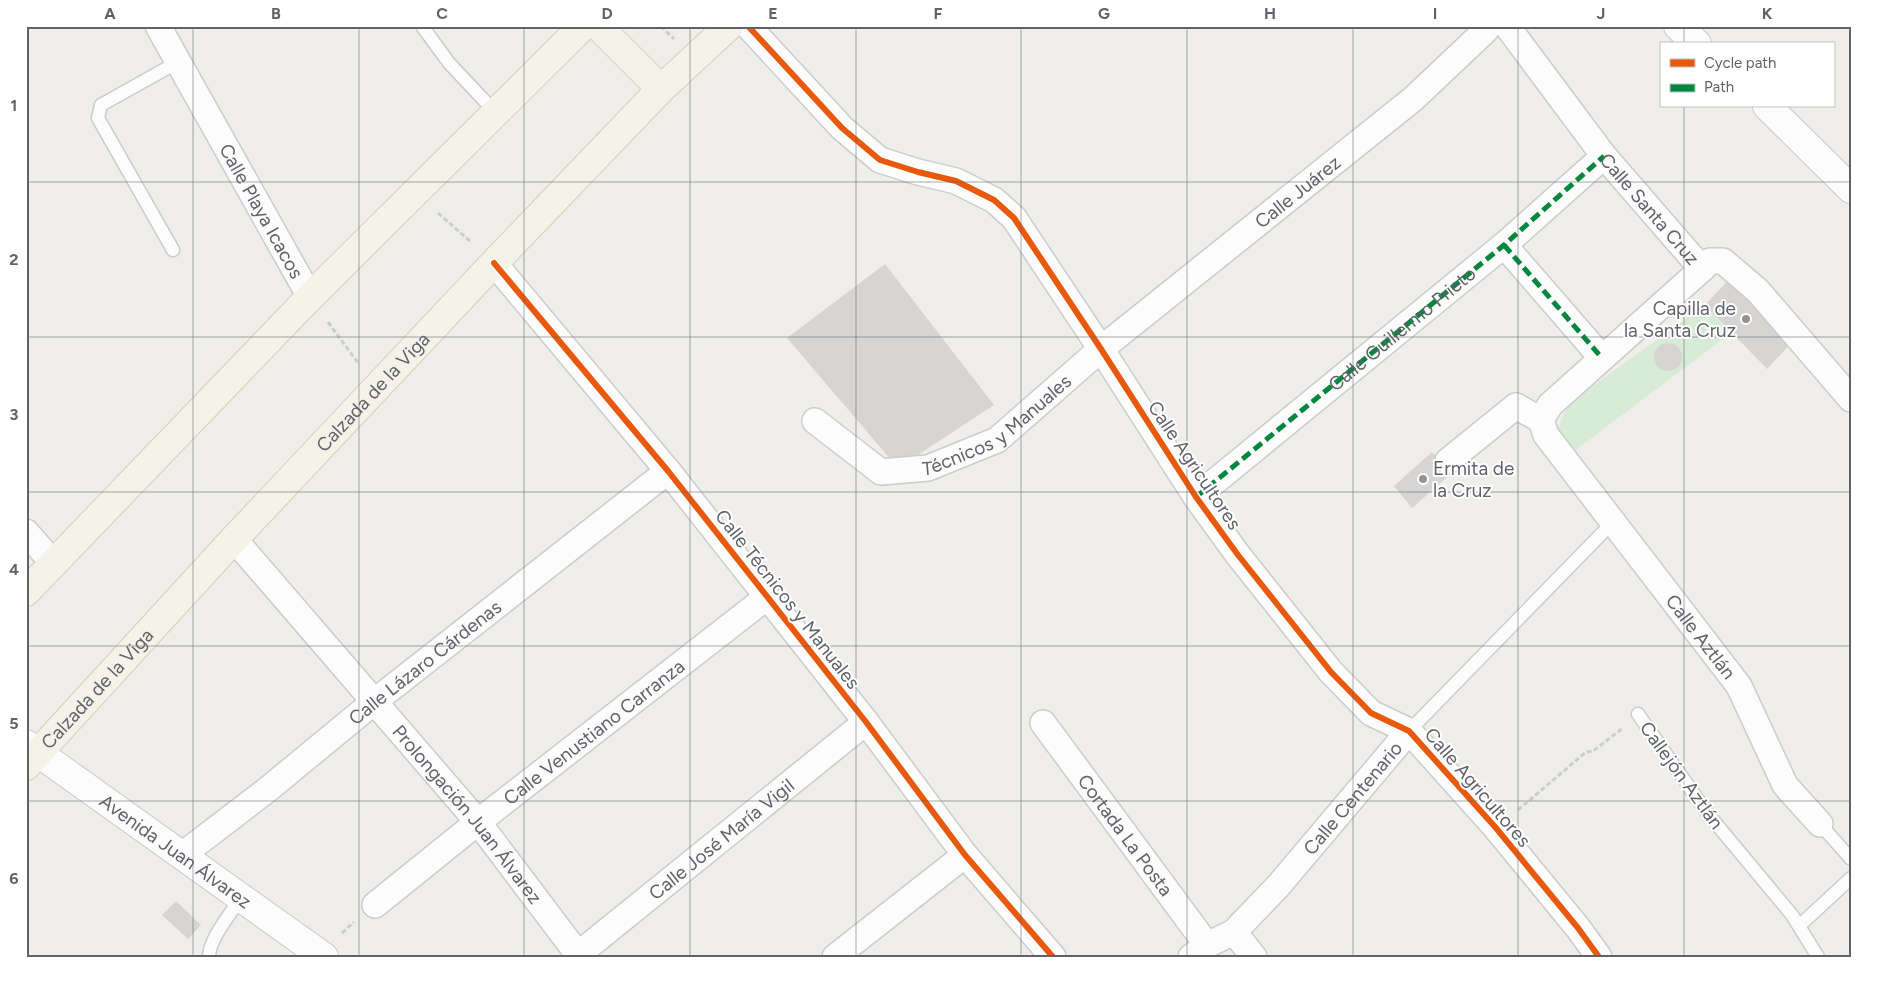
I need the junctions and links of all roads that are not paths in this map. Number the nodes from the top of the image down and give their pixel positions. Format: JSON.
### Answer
{"nodes":[{"id":1,"x":158,"y":26,"type":"edge"},
{"id":2,"x":422,"y":26,"type":"edge"},
{"id":3,"x":583,"y":26,"type":"edge"},
{"id":4,"x":598,"y":26,"type":"edge"},
{"id":5,"x":729,"y":26,"type":"edge"},
{"id":6,"x":748,"y":26,"type":"edge"},
{"id":7,"x":1488,"y":26,"type":"edge"},
{"id":8,"x":1508,"y":26,"type":"edge"},
{"id":9,"x":1678,"y":26,"type":"edge"},
{"id":10,"x":1695,"y":42,"type":"edge"},
{"id":11,"x":178,"y":62,"type":"junction"},
{"id":12,"x":661,"y":89,"type":"junction"},
{"id":13,"x":1769,"y":108,"type":"edge"},
{"id":14,"x":496,"y":113,"type":"junction"},
{"id":15,"x":1604,"y":156,"type":"junction"},
{"id":16,"x":1851,"y":189,"type":"edge"},
{"id":17,"x":1504,"y":245,"type":"junction"},
{"id":18,"x":173,"y":250,"type":"dead end"},
{"id":19,"x":494,"y":263,"type":"junction"},
{"id":20,"x":1702,"y":269,"type":"junction"},
{"id":21,"x":310,"y":297,"type":"junction"},
{"id":22,"x":1101,"y":350,"type":"junction"},
{"id":23,"x":1602,"y":358,"type":"junction"},
{"id":24,"x":1846,"y":383,"type":"edge"},
{"id":25,"x":1541,"y":420,"type":"junction"},
{"id":26,"x":815,"y":421,"type":"dead end"},
{"id":27,"x":1448,"y":461,"type":"dead end"},
{"id":28,"x":668,"y":471,"type":"junction"},
{"id":29,"x":1196,"y":496,"type":"junction"},
{"id":30,"x":1612,"y":522,"type":"junction"},
{"id":31,"x":26,"y":532,"type":"edge"},
{"id":32,"x":234,"y":539,"type":"junction"},
{"id":33,"x":54,"y":564,"type":"junction"},
{"id":34,"x":26,"y":592,"type":"edge"},
{"id":35,"x":767,"y":597,"type":"junction"},
{"id":36,"x":375,"y":701,"type":"junction"},
{"id":37,"x":1638,"y":714,"type":"road end"},
{"id":38,"x":866,"y":722,"type":"junction"},
{"id":39,"x":1043,"y":723,"type":"dead end"},
{"id":40,"x":1409,"y":731,"type":"junction"},
{"id":41,"x":31,"y":754,"type":"edge"},
{"id":42,"x":478,"y":822,"type":"junction"},
{"id":43,"x":1820,"y":824,"type":"joint"},
{"id":44,"x":182,"y":855,"type":"junction"},
{"id":45,"x":965,"y":855,"type":"junction"},
{"id":46,"x":1851,"y":859,"type":"edge"},
{"id":47,"x":1851,"y":878,"type":"edge"},
{"id":48,"x":241,"y":898,"type":"junction"},
{"id":49,"x":375,"y":905,"type":"road end"},
{"id":50,"x":1799,"y":926,"type":"junction"},
{"id":51,"x":1234,"y":932,"type":"junction"},
{"id":52,"x":1199,"y":951,"type":"edge"},
{"id":53,"x":321,"y":955,"type":"edge"},
{"id":54,"x":578,"y":956,"type":"edge"},
{"id":55,"x":209,"y":957,"type":"edge"},
{"id":56,"x":835,"y":957,"type":"edge"},
{"id":57,"x":1053,"y":957,"type":"edge"},
{"id":58,"x":1254,"y":957,"type":"edge"},
{"id":59,"x":1599,"y":957,"type":"edge"},
{"id":60,"x":1818,"y":957,"type":"edge"}],
"edges":[{"from":1,"to":11,"type":"street","name":"Calle Playa Icacos"},
{"from":2,"to":14,"type":"lane"},
{"from":3,"to":14,"type":"main road"},
{"from":4,"to":12,"type":"main road"},
{"from":5,"to":12,"type":"main road","name":"Calzada de la Viga"},
{"from":6,"to":22,"type":"street","name":"Calle Agricultores"},
{"from":7,"to":22,"type":"street","name":"Calle Juárez"},
{"from":8,"to":15,"type":"street","name":"Calle Santa Cruz"},
{"from":9,"to":10,"type":"street"},
{"from":11,"to":18,"type":"lane"},
{"from":11,"to":21,"type":"street","name":"Calle Playa Icacos"},
{"from":12,"to":19,"type":"main road","name":"Calzada de la Viga"},
{"from":13,"to":16,"type":"street"},
{"from":14,"to":21,"type":"main road"},
{"from":15,"to":17,"type":"street","name":"Calle Guillermo Prieto"},
{"from":15,"to":20,"type":"street","name":"Calle Santa Cruz"},
{"from":17,"to":23,"type":"street"},
{"from":17,"to":29,"type":"street","name":"Calle Guillermo Prieto"},
{"from":19,"to":28,"type":"street","name":"Calle Técnicos y Manuales"},
{"from":19,"to":32,"type":"main road","name":"Calzada de la Viga"},
{"from":20,"to":23,"type":"street"},
{"from":20,"to":24,"type":"street","name":"Calle Santa Cruz"},
{"from":21,"to":33,"type":"main road"},
{"from":22,"to":26,"type":"street","name":"Técnicos y Manuales"},
{"from":22,"to":29,"type":"street","name":"Calle Agricultores"},
{"from":23,"to":25,"type":"street"},
{"from":25,"to":27,"type":"street"},
{"from":25,"to":30,"type":"street","name":"Calle Aztlán"},
{"from":28,"to":35,"type":"street","name":"Calle Técnicos y Manuales"},
{"from":28,"to":36,"type":"street","name":"Calle Lázaro Cárdenas"},
{"from":29,"to":40,"type":"street","name":"Calle Agricultores"},
{"from":30,"to":40,"type":"lane","name":"Calle Centenario"},
{"from":30,"to":43,"type":"street","name":"Calle Aztlán"},
{"from":31,"to":33,"type":"street"},
{"from":32,"to":36,"type":"street","name":"Prolongación Juan Álvarez"},
{"from":32,"to":41,"type":"main road","name":"Calzada de la Viga"},
{"from":33,"to":34,"type":"main road"},
{"from":35,"to":38,"type":"street","name":"Calle Técnicos y Manuales"},
{"from":35,"to":42,"type":"street","name":"Calle Venustiano Carranza"},
{"from":36,"to":42,"type":"street","name":"Prolongación Juan Álvarez"},
{"from":36,"to":44,"type":"street","name":"Calle Lázaro Cárdenas"},
{"from":37,"to":50,"type":"lane","name":"Callejón Aztlán"},
{"from":38,"to":45,"type":"street","name":"Calle Técnicos y Manuales"},
{"from":38,"to":54,"type":"street","name":"Calle José María Vigil"},
{"from":39,"to":52,"type":"street","name":"Cortada La Posta"},
{"from":40,"to":51,"type":"street","name":"Calle Centenario"},
{"from":40,"to":59,"type":"street","name":"Calle Agricultores"},
{"from":41,"to":44,"type":"street","name":"Avenida Juan Álvarez"},
{"from":42,"to":49,"type":"street","name":"Calle Venustiano Carranza"},
{"from":42,"to":54,"type":"street","name":"Prolongación Juan Álvarez"},
{"from":43,"to":46,"type":"lane","name":"Calle Aztlán"},
{"from":44,"to":48,"type":"street","name":"Avenida Juan Álvarez"},
{"from":45,"to":56,"type":"street"},
{"from":45,"to":57,"type":"street","name":"Calle Técnicos y Manuales"},
{"from":47,"to":50,"type":"lane"},
{"from":48,"to":53,"type":"street","name":"Avenida Juan Álvarez"},
{"from":48,"to":55,"type":"lane"},
{"from":50,"to":60,"type":"lane","name":"Callejón Aztlán"},
{"from":51,"to":52,"type":"street","name":"Calle Centenario"},
{"from":51,"to":58,"type":"street"}]}
